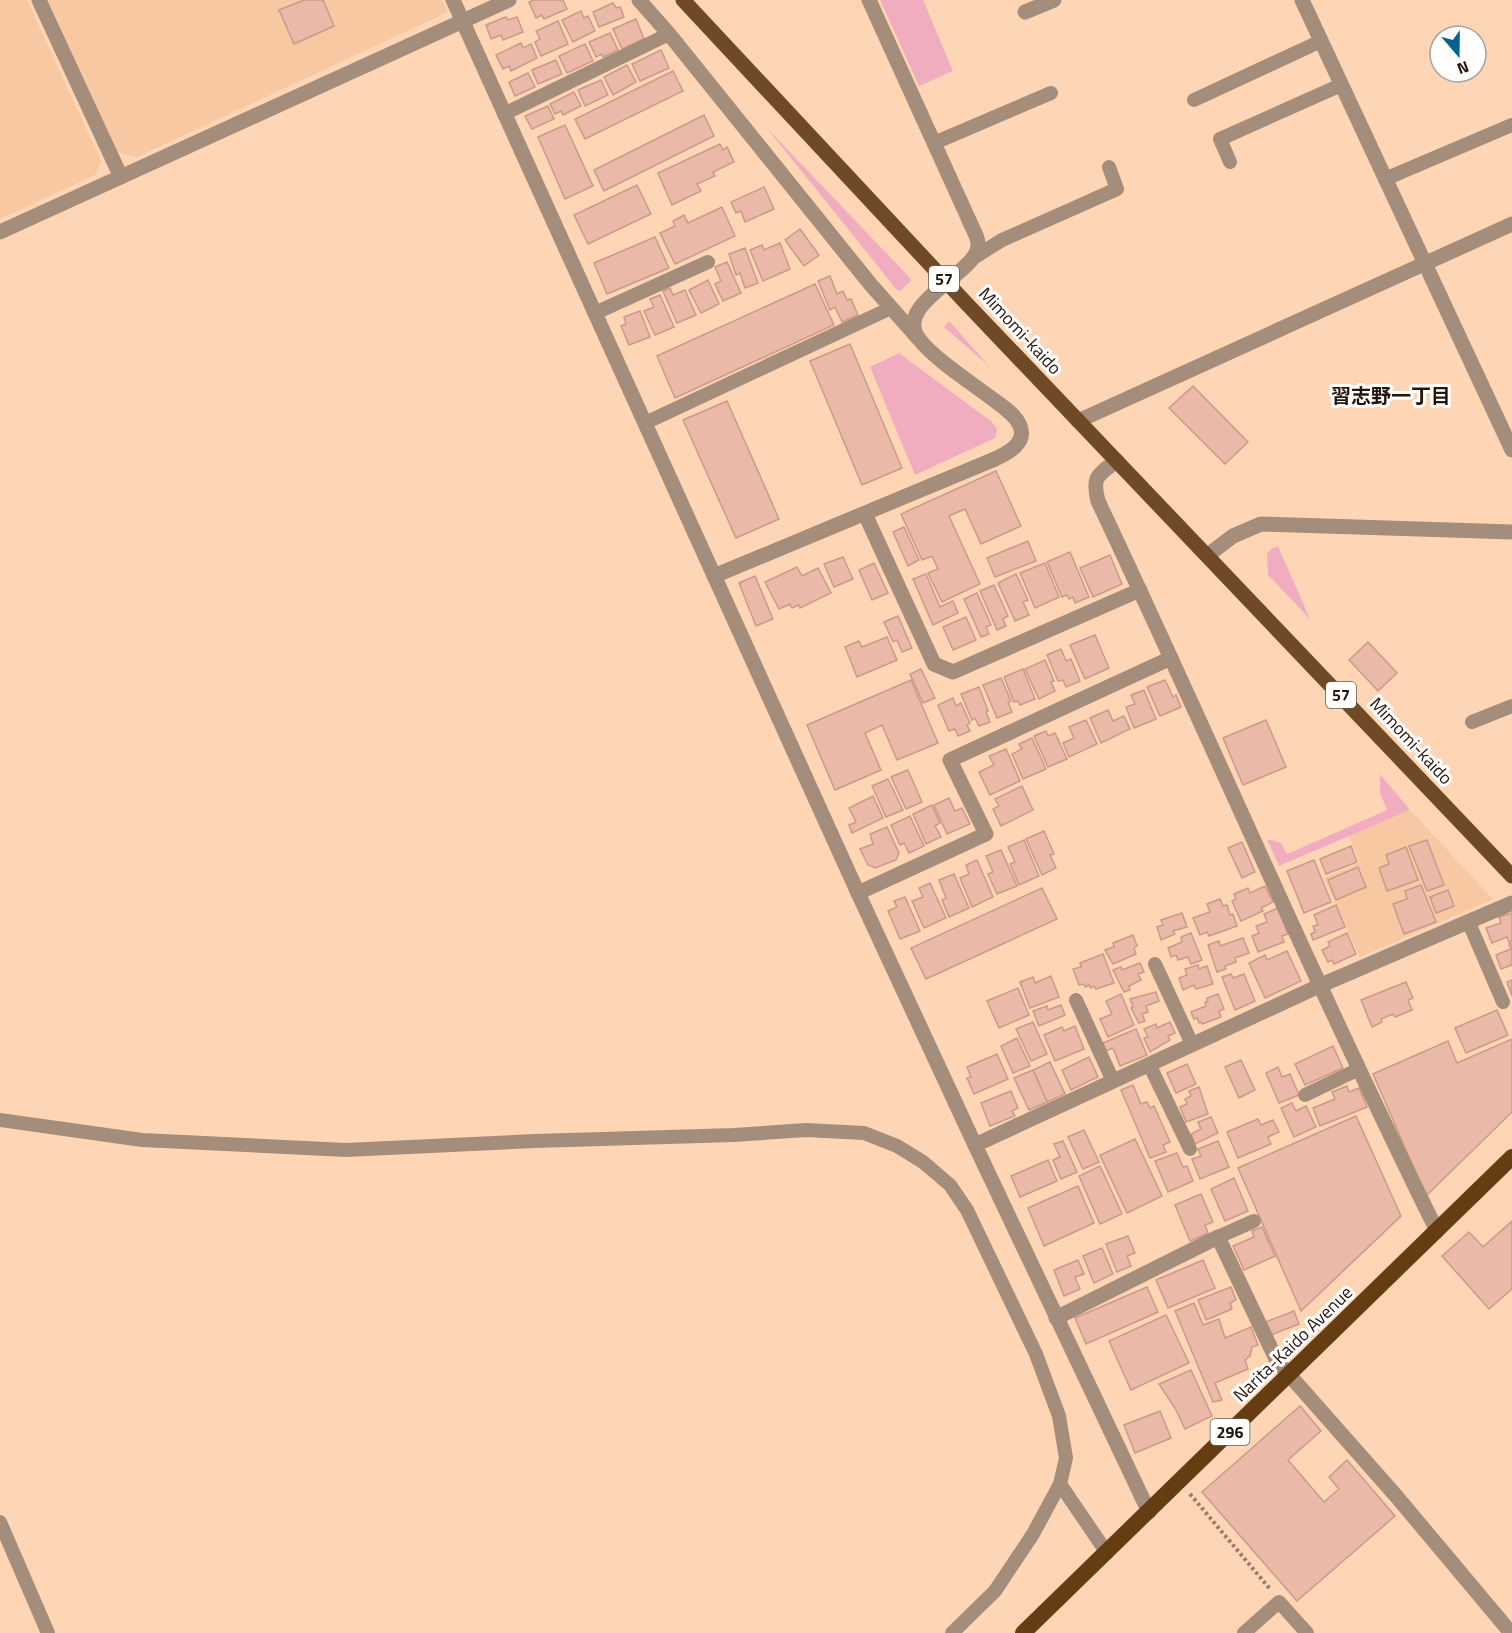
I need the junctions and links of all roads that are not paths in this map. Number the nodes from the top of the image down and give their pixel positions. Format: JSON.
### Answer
{"nodes":[{"id":1,"x":39,"y":0,"type":"edge"},
{"id":2,"x":453,"y":0,"type":"edge"},
{"id":3,"x":509,"y":0,"type":"edge"},
{"id":4,"x":639,"y":0,"type":"edge"},
{"id":5,"x":683,"y":0,"type":"edge"},
{"id":6,"x":869,"y":0,"type":"edge"},
{"id":7,"x":1054,"y":0,"type":"edge"},
{"id":8,"x":1302,"y":0,"type":"edge"},
{"id":9,"x":1025,"y":12,"type":"dead end"},
{"id":10,"x":462,"y":21,"type":"junction"},
{"id":11,"x":669,"y":34,"type":"junction"},
{"id":12,"x":1321,"y":41,"type":"junction"},
{"id":13,"x":1341,"y":85,"type":"junction"},
{"id":14,"x":1051,"y":93,"type":"dead end"},
{"id":15,"x":1194,"y":100,"type":"dead end"},
{"id":16,"x":504,"y":114,"type":"junction"},
{"id":17,"x":1512,"y":125,"type":"edge"},
{"id":18,"x":934,"y":143,"type":"junction"},
{"id":19,"x":1230,"y":162,"type":"dead end"},
{"id":20,"x":1109,"y":167,"type":"dead end"},
{"id":21,"x":121,"y":177,"type":"junction"},
{"id":22,"x":1385,"y":179,"type":"junction"},
{"id":23,"x":1512,"y":224,"type":"edge"},
{"id":24,"x":0,"y":232,"type":"edge"},
{"id":25,"x":975,"y":257,"type":"junction"},
{"id":26,"x":708,"y":262,"type":"dead end"},
{"id":27,"x":1425,"y":264,"type":"junction"},
{"id":28,"x":946,"y":282,"type":"junction"},
{"id":29,"x":891,"y":308,"type":"junction"},
{"id":30,"x":595,"y":313,"type":"junction"},
{"id":31,"x":918,"y":338,"type":"junction"},
{"id":32,"x":1078,"y":421,"type":"junction"},
{"id":33,"x":645,"y":423,"type":"junction"},
{"id":34,"x":1512,"y":450,"type":"edge"},
{"id":35,"x":1117,"y":461,"type":"junction"},
{"id":36,"x":865,"y":514,"type":"junction"},
{"id":37,"x":1512,"y":532,"type":"edge"},
{"id":38,"x":1208,"y":555,"type":"junction"},
{"id":39,"x":714,"y":576,"type":"junction"},
{"id":40,"x":1140,"y":590,"type":"junction"},
{"id":41,"x":1171,"y":658,"type":"junction"},
{"id":42,"x":1512,"y":706,"type":"edge"},
{"id":43,"x":1472,"y":723,"type":"dead end"},
{"id":44,"x":1512,"y":876,"type":"edge"},
{"id":45,"x":858,"y":894,"type":"junction"},
{"id":46,"x":1512,"y":903,"type":"edge"},
{"id":47,"x":1468,"y":923,"type":"junction"},
{"id":48,"x":1155,"y":964,"type":"dead end"},
{"id":49,"x":1319,"y":986,"type":"junction"},
{"id":50,"x":1076,"y":1000,"type":"dead end"},
{"id":51,"x":1503,"y":1002,"type":"dead end"},
{"id":52,"x":1192,"y":1044,"type":"junction"},
{"id":53,"x":1149,"y":1064,"type":"junction"},
{"id":54,"x":1359,"y":1069,"type":"junction"},
{"id":55,"x":1113,"y":1081,"type":"junction"},
{"id":56,"x":1305,"y":1095,"type":"dead end"},
{"id":57,"x":0,"y":1120,"type":"edge"},
{"id":58,"x":975,"y":1145,"type":"junction"},
{"id":59,"x":1190,"y":1149,"type":"dead end"},
{"id":60,"x":1512,"y":1158,"type":"edge"},
{"id":61,"x":1254,"y":1221,"type":"dead end"},
{"id":62,"x":1437,"y":1232,"type":"junction"},
{"id":63,"x":1218,"y":1237,"type":"junction"},
{"id":64,"x":1056,"y":1318,"type":"junction"},
{"id":65,"x":1288,"y":1375,"type":"junction"},
{"id":66,"x":1060,"y":1484,"type":"junction"},
{"id":67,"x":1149,"y":1512,"type":"junction"},
{"id":68,"x":0,"y":1522,"type":"edge"},
{"id":69,"x":1107,"y":1553,"type":"junction"},
{"id":70,"x":48,"y":1633,"type":"edge"},
{"id":71,"x":952,"y":1633,"type":"edge"},
{"id":72,"x":1023,"y":1633,"type":"edge"},
{"id":73,"x":1244,"y":1633,"type":"edge"},
{"id":74,"x":1307,"y":1633,"type":"edge"},
{"id":75,"x":1511,"y":1633,"type":"edge"}],
"edges":[{"from":1,"to":21,"type":"street"},
{"from":2,"to":10,"type":"street"},
{"from":3,"to":10,"type":"street"},
{"from":4,"to":11,"type":"street"},
{"from":5,"to":28,"type":"main road","name":"Mimomi-kaido","number":"57"},
{"from":6,"to":18,"type":"street"},
{"from":7,"to":9,"type":"street"},
{"from":8,"to":12,"type":"street"},
{"from":10,"to":16,"type":"street"},
{"from":10,"to":21,"type":"street"},
{"from":11,"to":16,"type":"lane"},
{"from":11,"to":29,"type":"street"},
{"from":12,"to":13,"type":"street"},
{"from":12,"to":15,"type":"lane"},
{"from":13,"to":19,"type":"lane"},
{"from":13,"to":22,"type":"street"},
{"from":14,"to":18,"type":"lane"},
{"from":16,"to":30,"type":"street"},
{"from":17,"to":22,"type":"lane"},
{"from":18,"to":25,"type":"street"},
{"from":20,"to":25,"type":"lane"},
{"from":21,"to":24,"type":"street"},
{"from":22,"to":27,"type":"street"},
{"from":23,"to":27,"type":"street"},
{"from":25,"to":28,"type":"street"},
{"from":26,"to":30,"type":"lane"},
{"from":27,"to":32,"type":"street"},
{"from":27,"to":34,"type":"street"},
{"from":28,"to":31,"type":"street"},
{"from":28,"to":32,"type":"main road","name":"Mimomi-kaido","number":"57"},
{"from":29,"to":31,"type":"street"},
{"from":29,"to":33,"type":"lane"},
{"from":30,"to":33,"type":"street"},
{"from":31,"to":36,"type":"street"},
{"from":32,"to":35,"type":"main road","name":"Mimomi-kaido","number":"57"},
{"from":33,"to":39,"type":"street"},
{"from":35,"to":38,"type":"main road","name":"Mimomi-kaido","number":"57"},
{"from":35,"to":40,"type":"street"},
{"from":36,"to":39,"type":"street"},
{"from":36,"to":40,"type":"street"},
{"from":37,"to":38,"type":"street"},
{"from":38,"to":44,"type":"main road","name":"Mimomi-kaido","number":"57"},
{"from":39,"to":45,"type":"street"},
{"from":40,"to":41,"type":"street"},
{"from":41,"to":45,"type":"street"},
{"from":41,"to":49,"type":"street"},
{"from":42,"to":43,"type":"lane"},
{"from":45,"to":58,"type":"street"},
{"from":46,"to":47,"type":"street"},
{"from":47,"to":49,"type":"street"},
{"from":47,"to":51,"type":"lane"},
{"from":48,"to":52,"type":"lane"},
{"from":49,"to":52,"type":"street"},
{"from":49,"to":54,"type":"street"},
{"from":50,"to":55,"type":"lane"},
{"from":52,"to":53,"type":"street"},
{"from":53,"to":55,"type":"street"},
{"from":53,"to":59,"type":"lane"},
{"from":54,"to":56,"type":"lane"},
{"from":54,"to":62,"type":"street"},
{"from":55,"to":58,"type":"street"},
{"from":57,"to":66,"type":"lane"},
{"from":58,"to":64,"type":"street"},
{"from":60,"to":62,"type":"highway","name":"Narita-Kaido Avenue","number":"296"},
{"from":61,"to":63,"type":"lane"},
{"from":62,"to":65,"type":"highway","name":"Narita-Kaido Avenue","number":"296"},
{"from":63,"to":64,"type":"street"},
{"from":63,"to":65,"type":"street"},
{"from":64,"to":67,"type":"street"},
{"from":65,"to":67,"type":"highway","name":"Narita-Kaido Avenue","number":"296"},
{"from":65,"to":75,"type":"street"},
{"from":66,"to":69,"type":"lane"},
{"from":66,"to":71,"type":"lane"},
{"from":67,"to":69,"type":"highway","name":"Narita-Kaido Avenue","number":"296"},
{"from":68,"to":70,"type":"lane"},
{"from":69,"to":72,"type":"highway","name":"Narita-Kaido Avenue","number":"296"},
{"from":73,"to":74,"type":"lane"}]}
